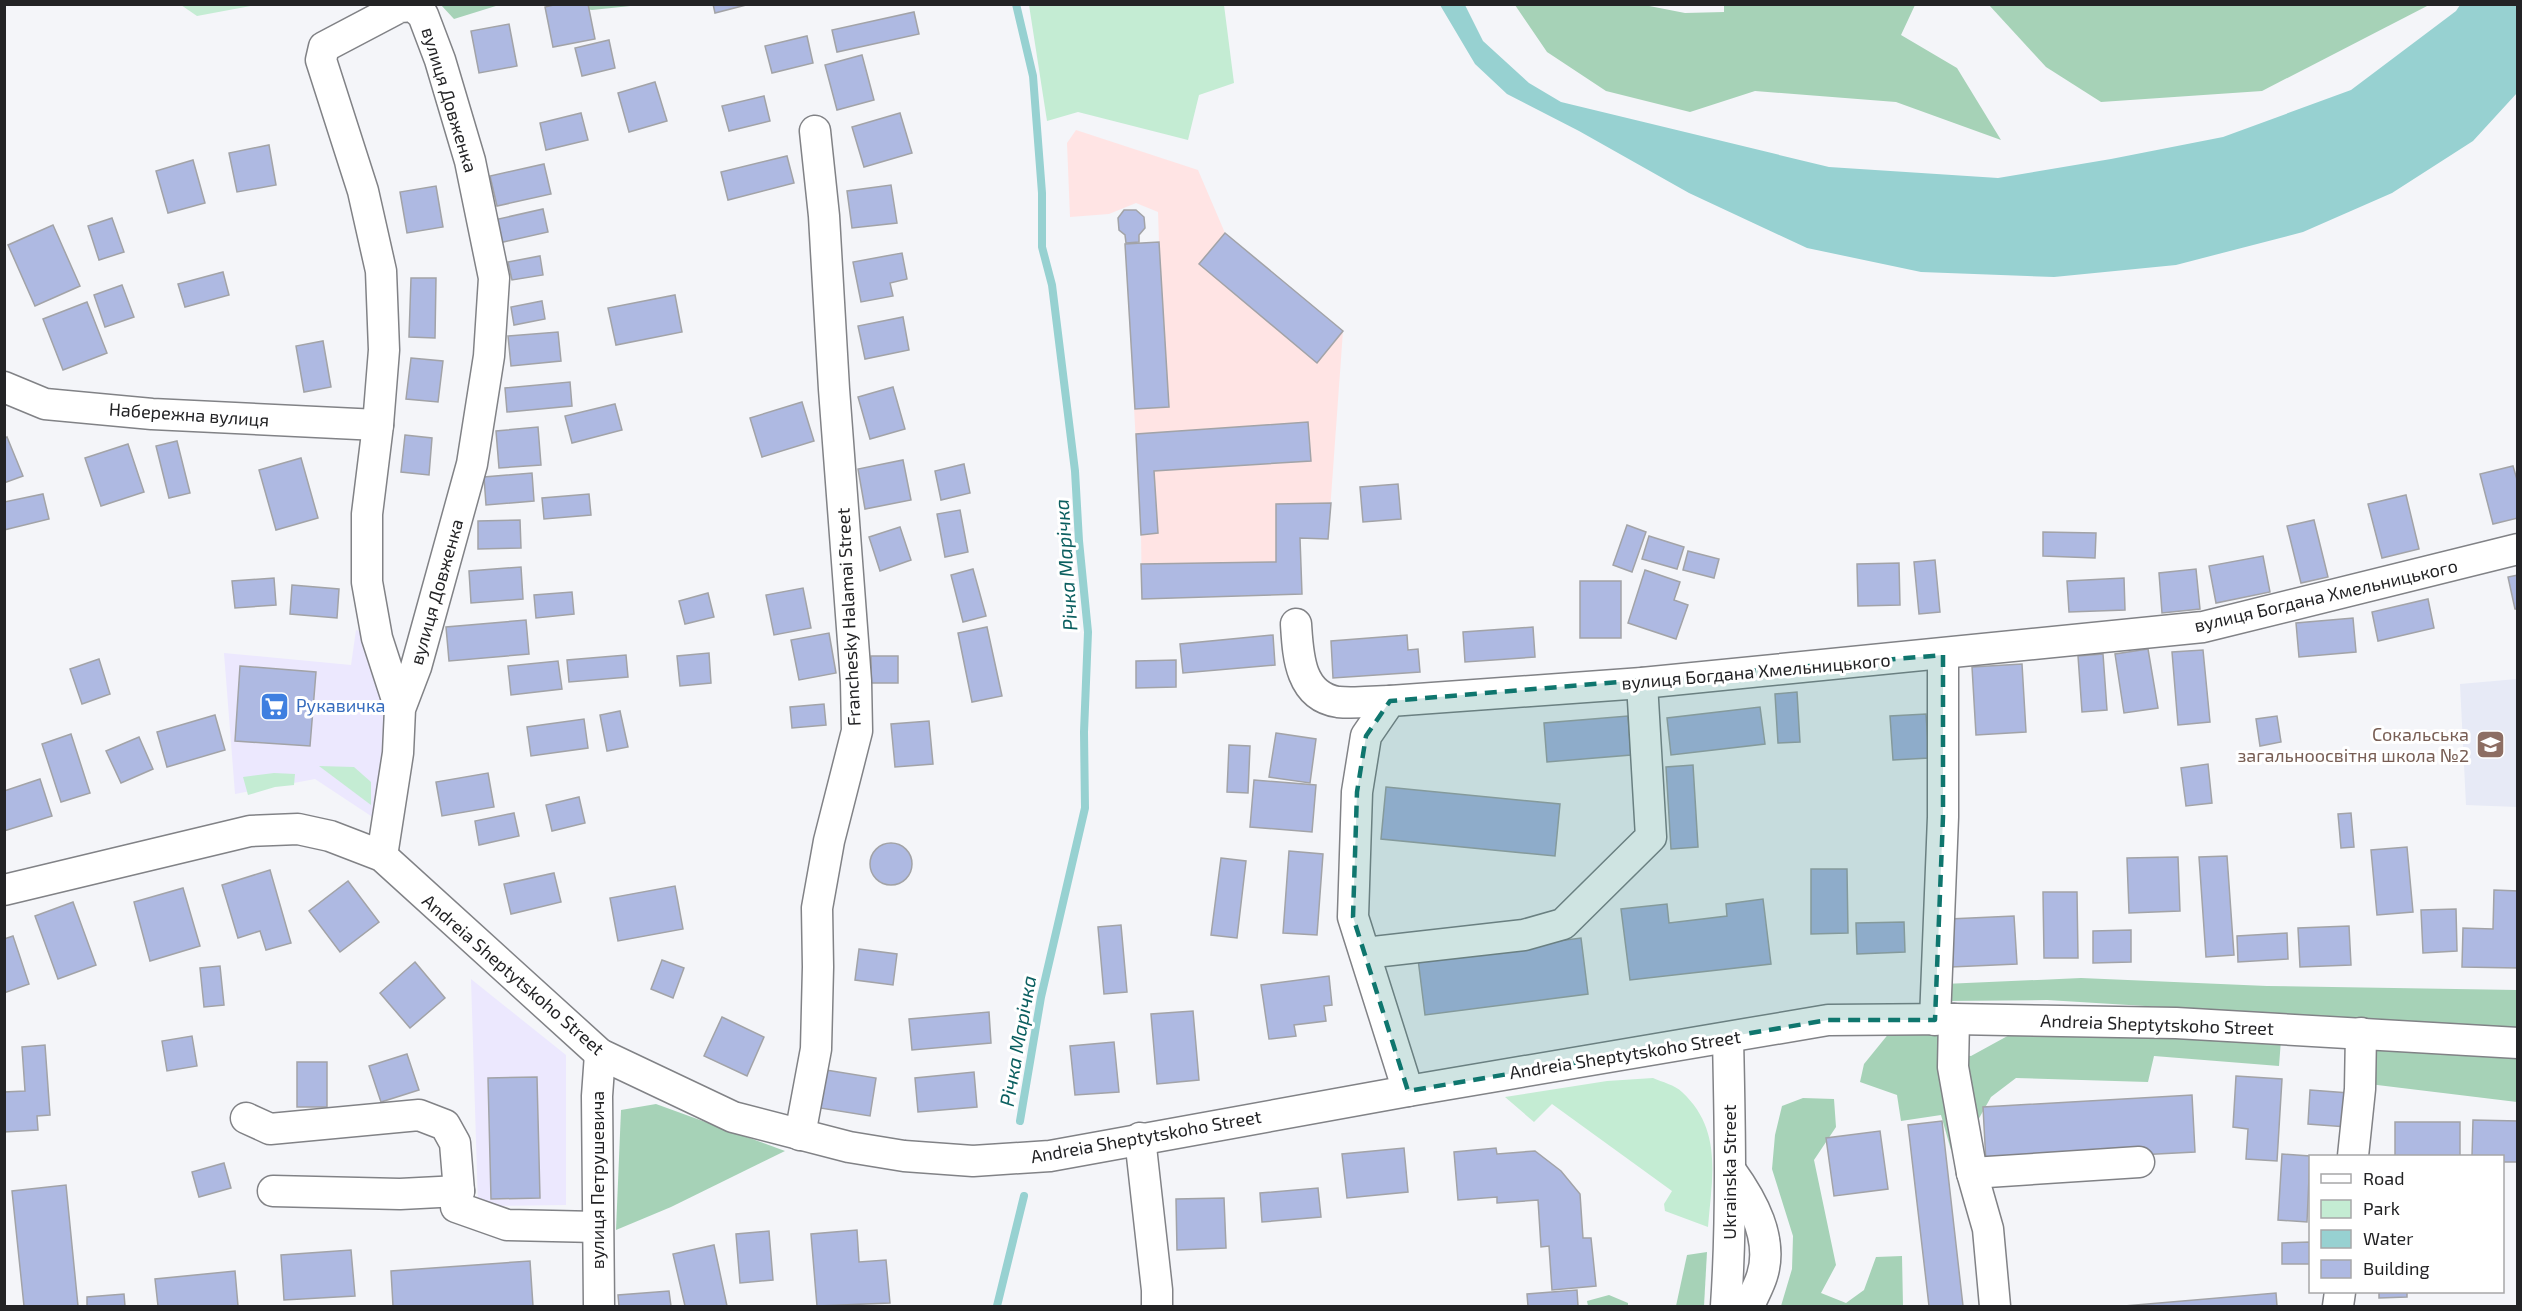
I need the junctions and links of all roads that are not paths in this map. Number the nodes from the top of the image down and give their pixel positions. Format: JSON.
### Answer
{"nodes":[{"id":1,"x":815,"y":130,"type":"dead end"},
{"id":2,"x":4,"y":387,"type":"edge"},
{"id":3,"x":378,"y":425,"type":"junction"},
{"id":4,"x":2517,"y":549,"type":"edge"},
{"id":5,"x":1296,"y":624,"type":"dead end"},
{"id":6,"x":1943,"y":655,"type":"junction"},
{"id":7,"x":1642,"y":683,"type":"junction"},
{"id":8,"x":1390,"y":700,"type":"junction"},
{"id":9,"x":400,"y":709,"type":"junction"},
{"id":10,"x":382,"y":856,"type":"junction"},
{"id":11,"x":4,"y":890,"type":"edge"},
{"id":12,"x":1365,"y":952,"type":"junction"},
{"id":13,"x":1944,"y":1019,"type":"junction"},
{"id":14,"x":2361,"y":1033,"type":"junction"},
{"id":15,"x":1728,"y":1038,"type":"junction"},
{"id":16,"x":2517,"y":1043,"type":"edge"},
{"id":17,"x":600,"y":1054,"type":"junction"},
{"id":18,"x":1408,"y":1090,"type":"junction"},
{"id":19,"x":246,"y":1118,"type":"dead end"},
{"id":20,"x":800,"y":1135,"type":"junction"},
{"id":21,"x":1140,"y":1138,"type":"junction"},
{"id":22,"x":2353,"y":1155,"type":"edge"},
{"id":23,"x":2139,"y":1162,"type":"dead end"},
{"id":24,"x":1731,"y":1171,"type":"junction"},
{"id":25,"x":1972,"y":1173,"type":"junction"},
{"id":26,"x":273,"y":1191,"type":"dead end"},
{"id":27,"x":459,"y":1191,"type":"junction"},
{"id":28,"x":597,"y":1227,"type":"junction"},
{"id":29,"x":599,"y":1306,"type":"edge"},
{"id":30,"x":1157,"y":1306,"type":"edge"},
{"id":31,"x":1726,"y":1306,"type":"edge"},
{"id":32,"x":1749,"y":1306,"type":"edge"},
{"id":33,"x":1995,"y":1306,"type":"edge"}],
"edges":[{"from":1,"to":20,"type":"street","name":"Franchesky Halamai Street"},
{"from":2,"to":3,"type":"street","name":"Набережна вулиця"},
{"from":3,"to":9,"type":"street","name":"вулиця Довженка"},
{"from":3,"to":9,"type":"street","name":"вулиця Довженка"},
{"from":4,"to":6,"type":"street","name":"вулиця Богдана Хмельницького"},
{"from":5,"to":8,"type":"street","name":"вулиця Богдана Хмельницького"},
{"from":6,"to":7,"type":"street","name":"вулиця Богдана Хмельницького"},
{"from":6,"to":13,"type":"street"},
{"from":7,"to":8,"type":"street","name":"вулиця Богдана Хмельницького"},
{"from":7,"to":12,"type":"street"},
{"from":8,"to":12,"type":"street"},
{"from":9,"to":10,"type":"street","name":"вулиця Довженка"},
{"from":10,"to":11,"type":"street","name":"Andreia Sheptytskoho Street"},
{"from":10,"to":17,"type":"street","name":"Andreia Sheptytskoho Street"},
{"from":12,"to":18,"type":"street"},
{"from":13,"to":14,"type":"street","name":"Andreia Sheptytskoho Street"},
{"from":13,"to":15,"type":"street","name":"Andreia Sheptytskoho Street"},
{"from":13,"to":25,"type":"street"},
{"from":14,"to":16,"type":"street","name":"Andreia Sheptytskoho Street"},
{"from":14,"to":22,"type":"street"},
{"from":15,"to":18,"type":"street","name":"Andreia Sheptytskoho Street"},
{"from":15,"to":24,"type":"street","name":"Ukrainska Street"},
{"from":17,"to":20,"type":"street","name":"Andreia Sheptytskoho Street"},
{"from":17,"to":28,"type":"street","name":"вулиця Петрушевича"},
{"from":18,"to":21,"type":"street","name":"Andreia Sheptytskoho Street"},
{"from":19,"to":27,"type":"street"},
{"from":20,"to":21,"type":"street","name":"Andreia Sheptytskoho Street"},
{"from":21,"to":30,"type":"street"},
{"from":23,"to":25,"type":"street"},
{"from":24,"to":31,"type":"street","name":"Ukrainska Street"},
{"from":24,"to":32,"type":"street"},
{"from":25,"to":33,"type":"street"},
{"from":26,"to":27,"type":"street"},
{"from":27,"to":28,"type":"street"},
{"from":28,"to":29,"type":"street","name":"вулиця Петрушевича"}]}
